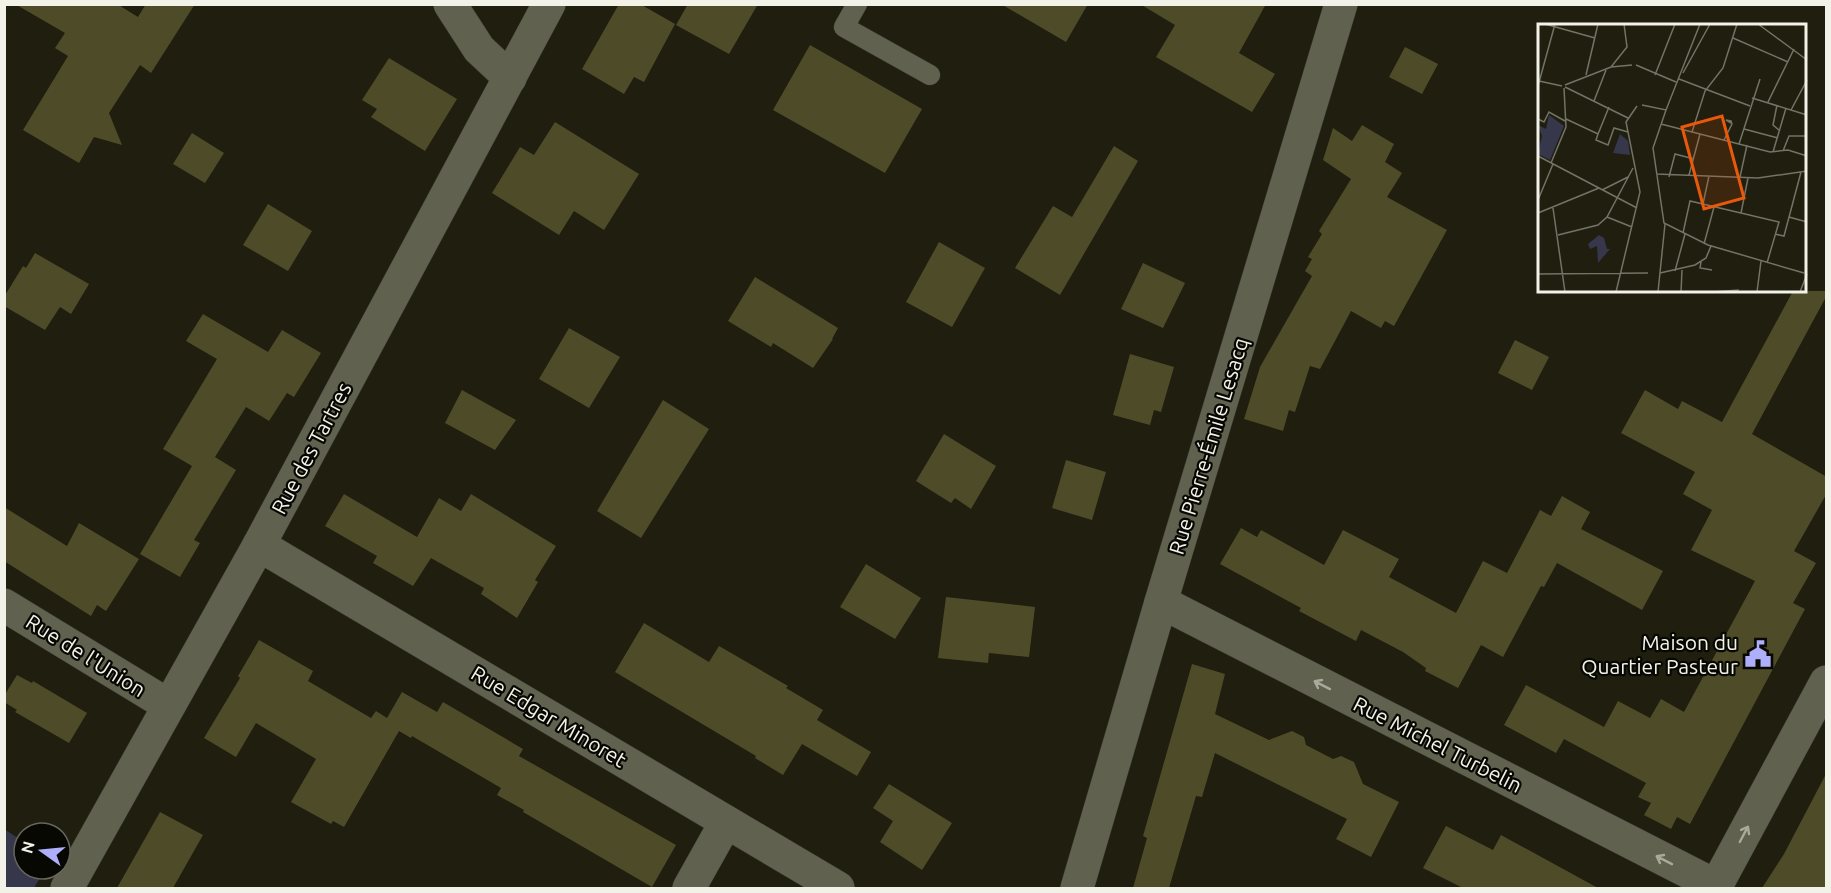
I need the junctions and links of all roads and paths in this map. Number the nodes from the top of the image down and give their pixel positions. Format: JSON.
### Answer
{"nodes":[{"id":1,"x":450,"y":4,"type":"edge"},
{"id":2,"x":549,"y":4,"type":"edge"},
{"id":3,"x":857,"y":4,"type":"edge"},
{"id":4,"x":1341,"y":4,"type":"edge"},
{"id":5,"x":930,"y":75,"type":"dead end"},
{"id":6,"x":510,"y":78,"type":"junction"},
{"id":7,"x":259,"y":545,"type":"junction"},
{"id":8,"x":1161,"y":602,"type":"junction"},
{"id":9,"x":4,"y":605,"type":"edge"},
{"id":10,"x":1827,"y":682,"type":"edge"},
{"id":11,"x":168,"y":705,"type":"junction"},
{"id":12,"x":726,"y":822,"type":"junction"},
{"id":13,"x":1716,"y":887,"type":"edge"},
{"id":14,"x":67,"y":888,"type":"edge"},
{"id":15,"x":689,"y":888,"type":"edge"},
{"id":16,"x":838,"y":888,"type":"edge"},
{"id":17,"x":1077,"y":888,"type":"edge"}],
"edges":[{"from":1,"to":6,"type":"street"},
{"from":2,"to":6,"type":"street","name":"Rue des Tartres"},
{"from":3,"to":5,"type":"lane"},
{"from":4,"to":8,"type":"street","name":"Rue Pierre-Émile Lesacq"},
{"from":6,"to":7,"type":"street","name":"Rue des Tartres"},
{"from":7,"to":11,"type":"street","name":"Rue des Tartres"},
{"from":7,"to":12,"type":"street","name":"Rue Edgar Minoret"},
{"from":13,"to":8,"type":"street","name":"Rue Michel Turbelin","one_way":true},
{"from":8,"to":17,"type":"street","name":"Rue Pierre-Émile Lesacq"},
{"from":9,"to":11,"type":"street","name":"Rue de l'Union"},
{"from":13,"to":10,"type":"street","one_way":true},
{"from":11,"to":14,"type":"street","name":"Rue des Tartres"},
{"from":12,"to":15,"type":"street"},
{"from":12,"to":16,"type":"street","name":"Rue Edgar Minoret"}]}
